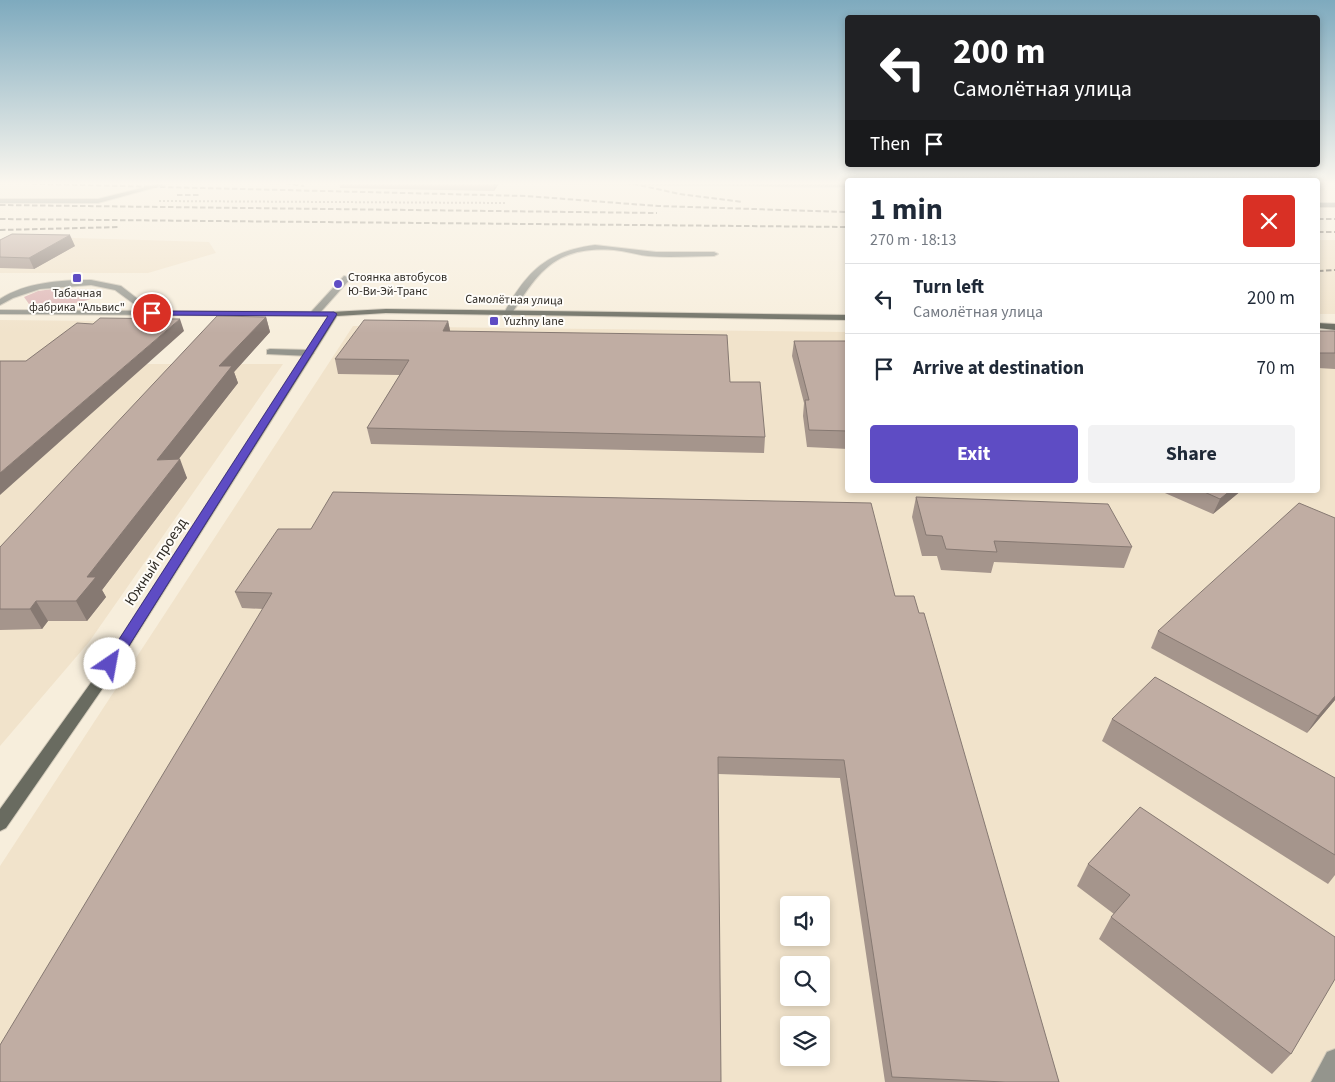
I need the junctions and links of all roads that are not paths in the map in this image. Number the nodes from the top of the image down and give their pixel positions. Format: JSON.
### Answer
{"nodes":[{"id":1,"x":714,"y":254,"type":"dead end"},
{"id":2,"x":347,"y":278,"type":"dead end"},
{"id":3,"x":0,"y":303,"type":"edge"},
{"id":4,"x":0,"y":312,"type":"edge"},
{"id":5,"x":152,"y":313,"type":"junction"},
{"id":6,"x":508,"y":313,"type":"junction"},
{"id":7,"x":314,"y":314,"type":"junction"},
{"id":8,"x":334,"y":314,"type":"junction"},
{"id":9,"x":845,"y":318,"type":"edge"},
{"id":10,"x":1320,"y":326,"type":"edge"},
{"id":11,"x":1335,"y":327,"type":"edge"},
{"id":12,"x":270,"y":352,"type":"dead end"},
{"id":13,"x":309,"y":353,"type":"junction"},
{"id":14,"x":0,"y":823,"type":"edge"},
{"id":15,"x":1335,"y":1060,"type":"edge"},
{"id":16,"x":1322,"y":1082,"type":"edge"}],
"edges":[{"from":1,"to":6,"type":"street"},
{"from":2,"to":7,"type":"street"},
{"from":3,"to":5,"type":"street"},
{"from":4,"to":5,"type":"street","name":"Самолётная улица"},
{"from":5,"to":7,"type":"street","name":"Самолётная улица"},
{"from":6,"to":8,"type":"main road","name":"Самолётная улица"},
{"from":6,"to":9,"type":"main road","name":"Самолётная улица"},
{"from":7,"to":8,"type":"street","name":"Самолётная улица"},
{"from":8,"to":13,"type":"main road","name":"Южный проезд"},
{"from":10,"to":11,"type":"main road"},
{"from":12,"to":13,"type":"street"},
{"from":13,"to":14,"type":"main road","name":"Южный проезд"},
{"from":15,"to":16,"type":"street"}]}
